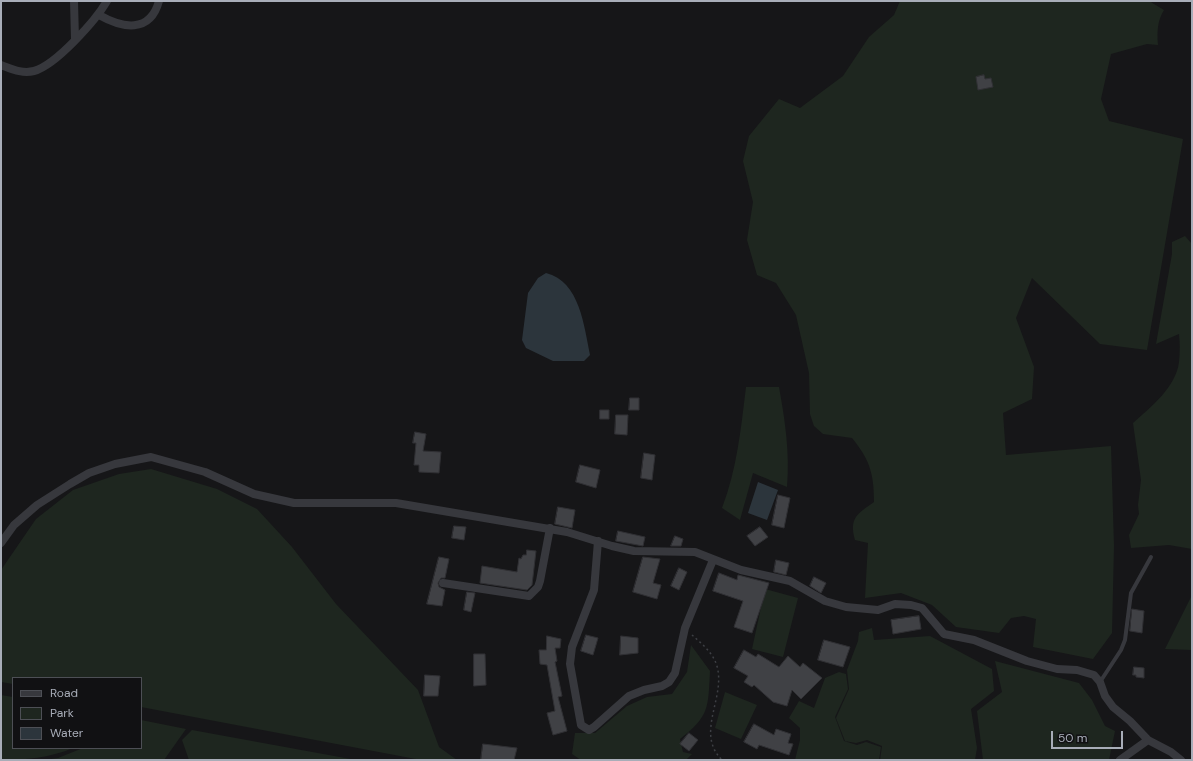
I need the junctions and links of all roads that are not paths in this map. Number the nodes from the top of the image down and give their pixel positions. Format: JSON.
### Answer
{"nodes":[{"id":1,"x":74,"y":1,"type":"edge"},
{"id":2,"x":107,"y":1,"type":"edge"},
{"id":3,"x":159,"y":1,"type":"edge"},
{"id":4,"x":99,"y":14,"type":"junction"},
{"id":5,"x":75,"y":39,"type":"junction"},
{"id":6,"x":1,"y":65,"type":"edge"},
{"id":7,"x":550,"y":528,"type":"junction"},
{"id":8,"x":598,"y":541,"type":"junction"},
{"id":9,"x":1,"y":543,"type":"edge"},
{"id":10,"x":1151,"y":557,"type":"dead end"},
{"id":11,"x":713,"y":560,"type":"junction"},
{"id":12,"x":443,"y":583,"type":"dead end"},
{"id":13,"x":1100,"y":682,"type":"junction"},
{"id":14,"x":1148,"y":740,"type":"junction"},
{"id":15,"x":1120,"y":760,"type":"edge"},
{"id":16,"x":1181,"y":760,"type":"edge"}],
"edges":[{"from":1,"to":5,"type":"street"},
{"from":2,"to":4,"type":"street"},
{"from":3,"to":4,"type":"street"},
{"from":4,"to":5,"type":"street"},
{"from":5,"to":6,"type":"street"},
{"from":7,"to":8,"type":"street"},
{"from":7,"to":9,"type":"street"},
{"from":7,"to":12,"type":"street"},
{"from":8,"to":11,"type":"street"},
{"from":8,"to":11,"type":"street"},
{"from":10,"to":13,"type":"lane"},
{"from":11,"to":13,"type":"street"},
{"from":13,"to":14,"type":"street"},
{"from":14,"to":15,"type":"street"},
{"from":14,"to":16,"type":"street"}]}
